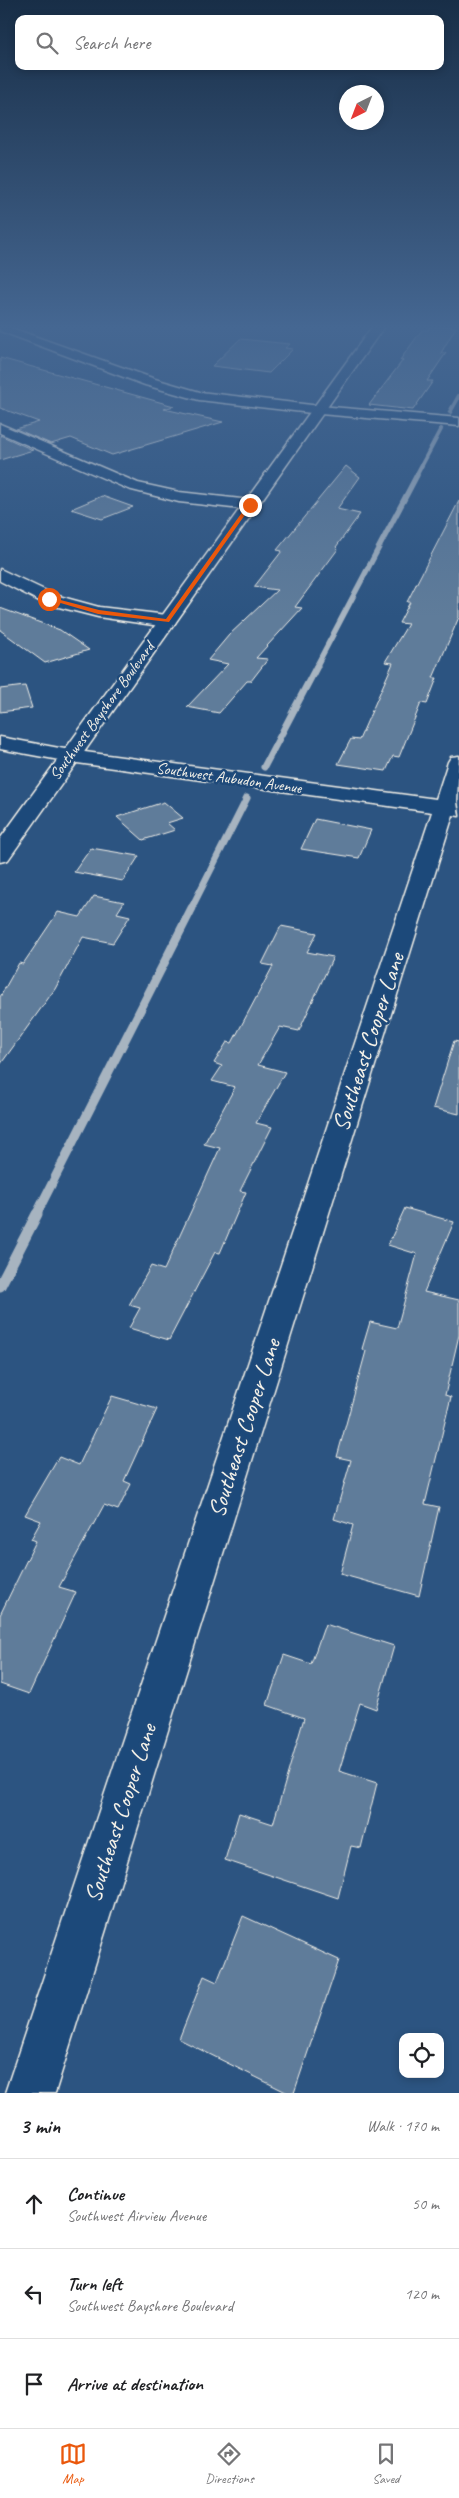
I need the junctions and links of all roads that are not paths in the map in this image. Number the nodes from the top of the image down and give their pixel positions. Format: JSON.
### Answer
{"nodes":[{"id":1,"x":311,"y":422,"type":"edge"},
{"id":2,"x":0,"y":428,"type":"edge"},
{"id":3,"x":250,"y":505,"type":"junction"},
{"id":4,"x":0,"y":574,"type":"edge"},
{"id":5,"x":167,"y":621,"type":"junction"},
{"id":6,"x":0,"y":743,"type":"edge"},
{"id":7,"x":70,"y":756,"type":"junction"},
{"id":8,"x":459,"y":762,"type":"edge"},
{"id":9,"x":452,"y":808,"type":"edge"},
{"id":10,"x":0,"y":855,"type":"edge"},
{"id":11,"x":30,"y":2093,"type":"edge"}],
"edges":[{"from":1,"to":3,"type":"street","name":"Southwest Bayshore Boulevard"},
{"from":2,"to":3,"type":"street"},
{"from":3,"to":5,"type":"street","name":"Southwest Bayshore Boulevard"},
{"from":4,"to":5,"type":"street"},
{"from":5,"to":7,"type":"street","name":"Southwest Bayshore Boulevard"},
{"from":6,"to":7,"type":"street","name":"Southwest Aubudon Avenue"},
{"from":7,"to":9,"type":"street","name":"Southwest Aubudon Avenue"},
{"from":7,"to":10,"type":"street","name":"Southwest Bayshore Boulevard"},
{"from":8,"to":9,"type":"street","name":"Southeast Cooper Lane"},
{"from":9,"to":11,"type":"street","name":"Southeast Cooper Lane"}]}
